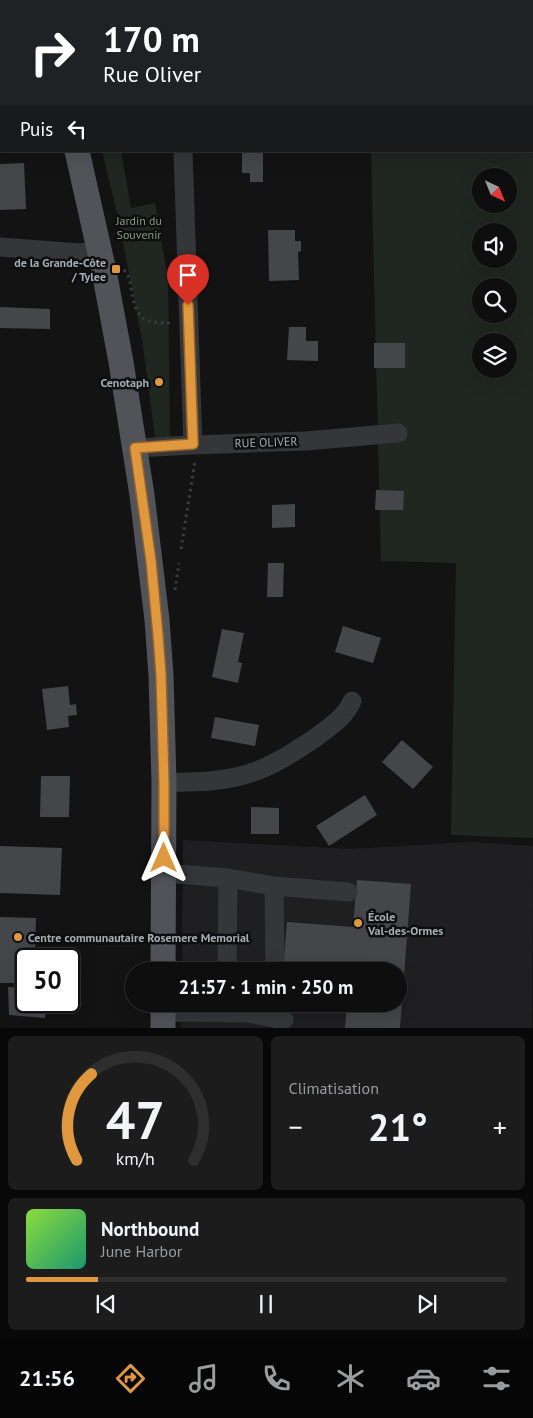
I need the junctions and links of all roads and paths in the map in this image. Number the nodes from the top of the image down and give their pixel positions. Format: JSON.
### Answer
{"nodes":[{"id":1,"x":77,"y":152,"type":"edge"},
{"id":2,"x":183,"y":152,"type":"edge"},
{"id":3,"x":0,"y":247,"type":"edge"},
{"id":4,"x":100,"y":250,"type":"junction"},
{"id":5,"x":121,"y":268,"type":"dead end"},
{"id":6,"x":181,"y":323,"type":"dead end"},
{"id":7,"x":137,"y":375,"type":"dead end"},
{"id":8,"x":158,"y":382,"type":"dead end"},
{"id":9,"x":398,"y":433,"type":"dead end"},
{"id":10,"x":135,"y":448,"type":"junction"},
{"id":11,"x":194,"y":449,"type":"junction"},
{"id":12,"x":181,"y":549,"type":"dead end"},
{"id":13,"x":179,"y":563,"type":"dead end"},
{"id":14,"x":175,"y":592,"type":"dead end"},
{"id":15,"x":352,"y":701,"type":"dead end"},
{"id":16,"x":164,"y":782,"type":"junction"},
{"id":17,"x":164,"y":873,"type":"junction"},
{"id":18,"x":228,"y":878,"type":"junction"},
{"id":19,"x":274,"y":886,"type":"junction"},
{"id":20,"x":348,"y":892,"type":"dead end"},
{"id":21,"x":163,"y":962,"type":"edge"},
{"id":22,"x":227,"y":962,"type":"edge"},
{"id":23,"x":275,"y":962,"type":"edge"},
{"id":24,"x":163,"y":1014,"type":"edge"},
{"id":25,"x":284,"y":1020,"type":"dead end"}],
"edges":[{"from":1,"to":4,"type":"main road"},
{"from":2,"to":11,"type":"street"},
{"from":3,"to":4,"type":"street"},
{"from":4,"to":10,"type":"main road"},
{"from":5,"to":6,"type":"path"},
{"from":7,"to":8,"type":"path"},
{"from":9,"to":11,"type":"street","name":"RUE OLIVER"},
{"from":10,"to":11,"type":"street","name":"RUE OLIVER"},
{"from":10,"to":16,"type":"main road"},
{"from":11,"to":12,"type":"path"},
{"from":13,"to":14,"type":"path"},
{"from":15,"to":16,"type":"street"},
{"from":16,"to":17,"type":"main road"},
{"from":17,"to":18,"type":"street"},
{"from":17,"to":21,"type":"main road"},
{"from":18,"to":19,"type":"street"},
{"from":18,"to":22,"type":"street"},
{"from":19,"to":20,"type":"street"},
{"from":19,"to":23,"type":"street"},
{"from":24,"to":25,"type":"street"}]}
